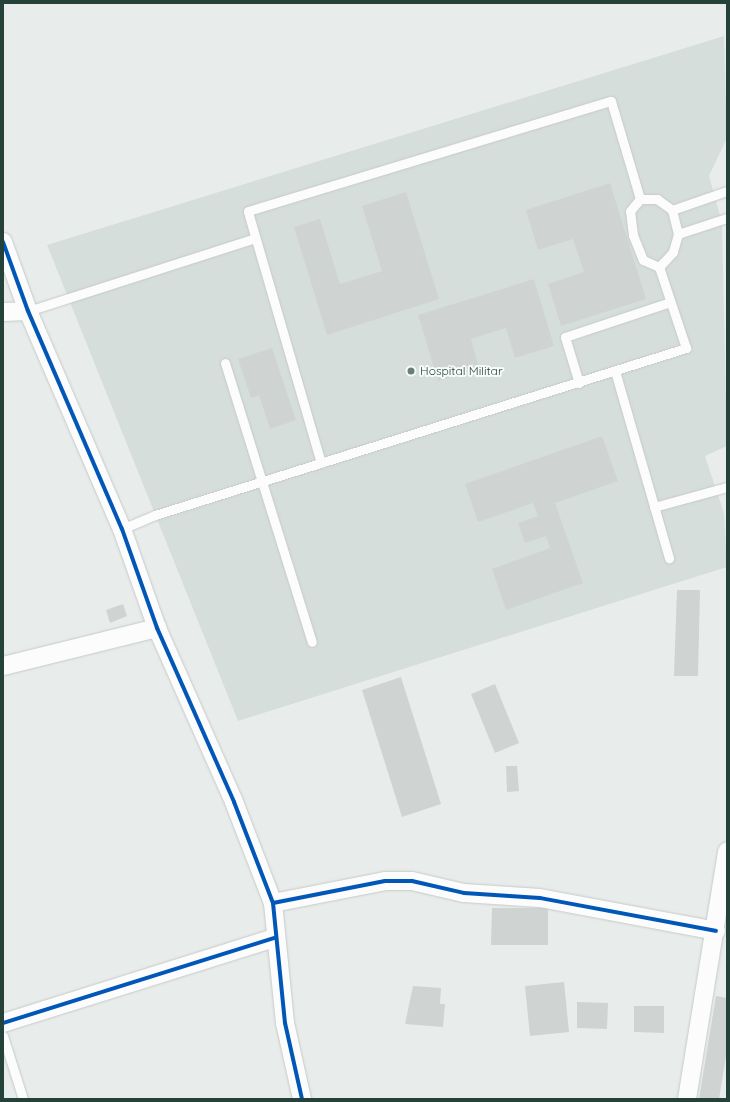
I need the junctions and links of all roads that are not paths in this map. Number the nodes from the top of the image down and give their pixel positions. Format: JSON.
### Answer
{"nodes":[{"id":1,"x":727,"y":191,"type":"edge"},
{"id":2,"x":640,"y":199,"type":"junction"},
{"id":3,"x":672,"y":210,"type":"junction"},
{"id":4,"x":727,"y":218,"type":"edge"},
{"id":5,"x":678,"y":234,"type":"junction"},
{"id":6,"x":255,"y":238,"type":"junction"},
{"id":7,"x":3,"y":242,"type":"edge"},
{"id":8,"x":659,"y":267,"type":"junction"},
{"id":9,"x":670,"y":302,"type":"junction"},
{"id":10,"x":28,"y":311,"type":"junction"},
{"id":11,"x":3,"y":312,"type":"edge"},
{"id":12,"x":225,"y":363,"type":"dead end"},
{"id":13,"x":616,"y":371,"type":"junction"},
{"id":14,"x":579,"y":383,"type":"junction"},
{"id":15,"x":321,"y":463,"type":"junction"},
{"id":16,"x":262,"y":482,"type":"junction"},
{"id":17,"x":727,"y":487,"type":"edge"},
{"id":18,"x":654,"y":507,"type":"junction"},
{"id":19,"x":122,"y":529,"type":"junction"},
{"id":20,"x":669,"y":558,"type":"dead end"},
{"id":21,"x":157,"y":628,"type":"junction"},
{"id":22,"x":312,"y":642,"type":"dead end"},
{"id":23,"x":3,"y":666,"type":"edge"},
{"id":24,"x":727,"y":851,"type":"edge"},
{"id":25,"x":273,"y":903,"type":"junction"},
{"id":26,"x":716,"y":931,"type":"junction"},
{"id":27,"x":276,"y":938,"type":"junction"},
{"id":28,"x":3,"y":1023,"type":"edge"},
{"id":29,"x":3,"y":1036,"type":"edge"},
{"id":30,"x":23,"y":1099,"type":"edge"},
{"id":31,"x":302,"y":1099,"type":"edge"},
{"id":32,"x":687,"y":1099,"type":"edge"}],
"edges":[{"from":1,"to":3,"type":"lane"},
{"from":2,"to":3,"type":"lane"},
{"from":2,"to":6,"type":"lane"},
{"from":2,"to":8,"type":"lane"},
{"from":3,"to":5,"type":"lane"},
{"from":4,"to":5,"type":"lane"},
{"from":5,"to":8,"type":"lane"},
{"from":6,"to":10,"type":"lane"},
{"from":6,"to":15,"type":"lane"},
{"from":7,"to":10,"type":"street"},
{"from":8,"to":9,"type":"lane"},
{"from":9,"to":13,"type":"lane"},
{"from":9,"to":14,"type":"lane"},
{"from":10,"to":11,"type":"street"},
{"from":10,"to":19,"type":"street"},
{"from":12,"to":16,"type":"lane"},
{"from":13,"to":14,"type":"lane"},
{"from":13,"to":18,"type":"lane"},
{"from":14,"to":15,"type":"lane"},
{"from":15,"to":16,"type":"lane"},
{"from":16,"to":19,"type":"lane"},
{"from":16,"to":22,"type":"lane"},
{"from":17,"to":18,"type":"lane"},
{"from":18,"to":20,"type":"lane"},
{"from":19,"to":21,"type":"street"},
{"from":21,"to":23,"type":"street"},
{"from":21,"to":25,"type":"street"},
{"from":24,"to":26,"type":"street"},
{"from":25,"to":26,"type":"street"},
{"from":25,"to":27,"type":"street"},
{"from":26,"to":32,"type":"street"},
{"from":27,"to":28,"type":"street"},
{"from":27,"to":31,"type":"street"},
{"from":29,"to":30,"type":"lane"}]}
